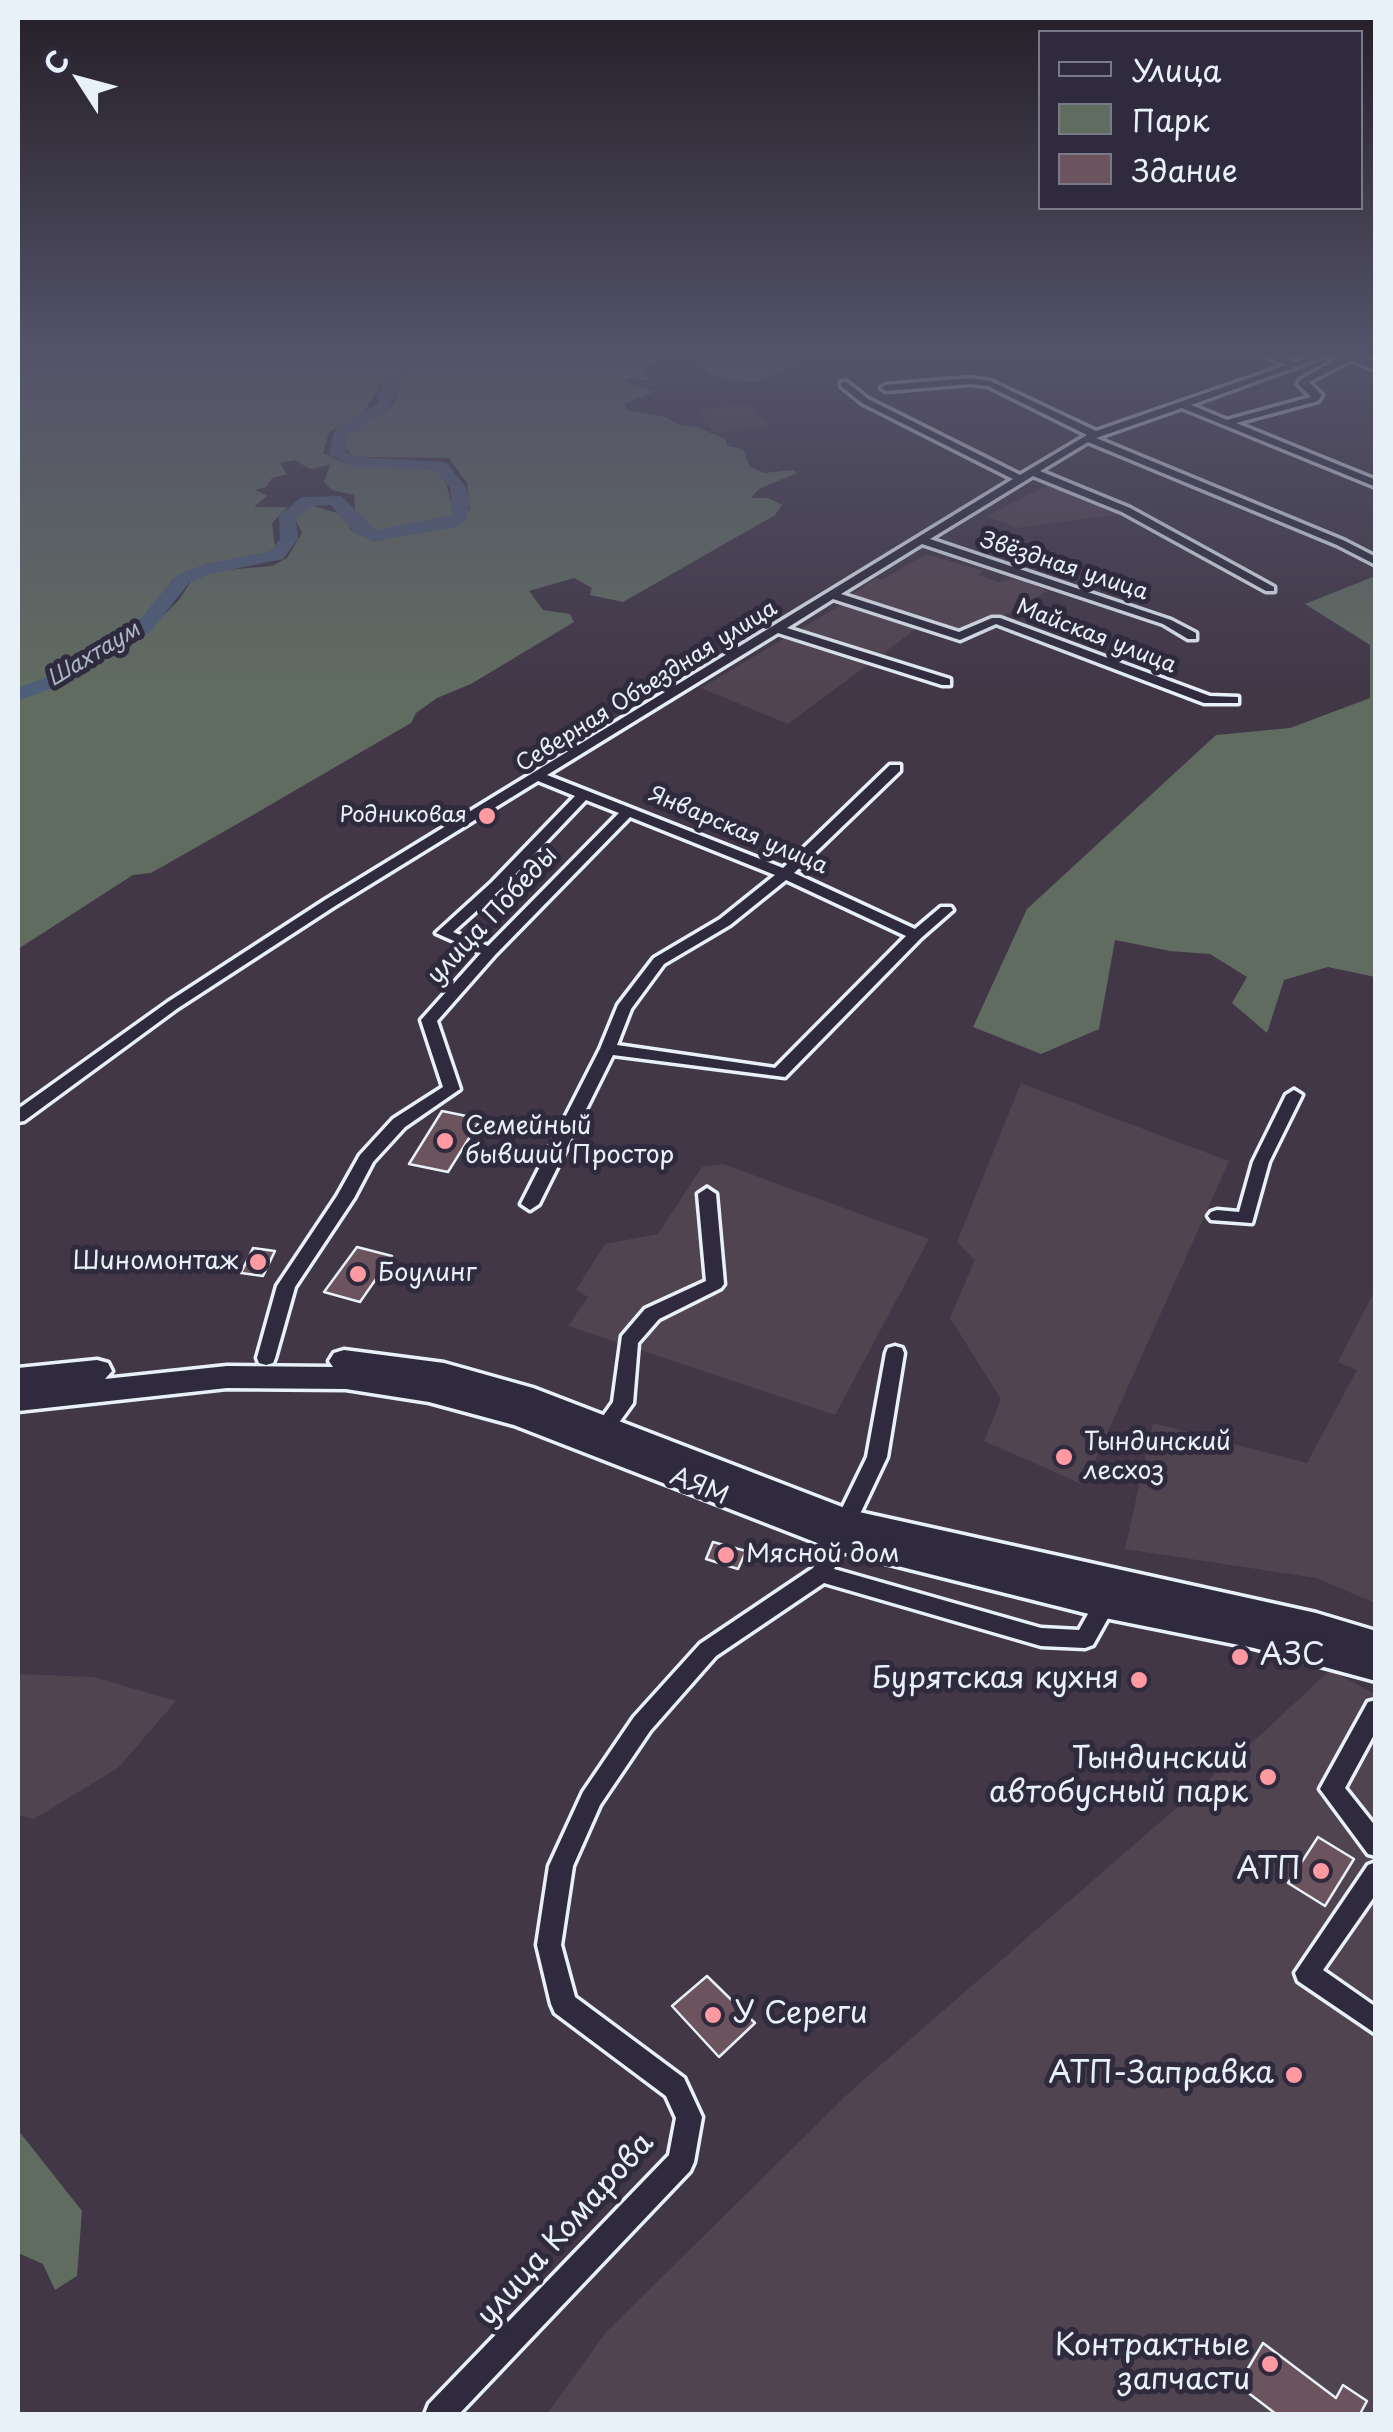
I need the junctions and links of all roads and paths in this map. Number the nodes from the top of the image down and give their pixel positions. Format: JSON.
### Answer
{"nodes":[{"id":1,"x":1006,"y":466,"type":"edge"},
{"id":2,"x":1042,"y":466,"type":"edge"},
{"id":3,"x":1162,"y":466,"type":"edge"},
{"id":4,"x":1333,"y":466,"type":"edge"},
{"id":5,"x":1376,"y":473,"type":"edge"},
{"id":6,"x":1027,"y":476,"type":"junction"},
{"id":7,"x":1360,"y":477,"type":"junction"},
{"id":8,"x":1376,"y":484,"type":"edge"},
{"id":9,"x":922,"y":540,"type":"junction"},
{"id":10,"x":1376,"y":562,"type":"edge"},
{"id":11,"x":1270,"y":589,"type":"dead end"},
{"id":12,"x":833,"y":595,"type":"junction"},
{"id":13,"x":779,"y":629,"type":"junction"},
{"id":14,"x":1192,"y":636,"type":"dead end"},
{"id":15,"x":946,"y":682,"type":"dead end"},
{"id":16,"x":1234,"y":700,"type":"dead end"},
{"id":17,"x":895,"y":768,"type":"dead end"},
{"id":18,"x":540,"y":776,"type":"junction"},
{"id":19,"x":585,"y":792,"type":"junction"},
{"id":20,"x":629,"y":810,"type":"junction"},
{"id":21,"x":784,"y":874,"type":"junction"},
{"id":22,"x":946,"y":910,"type":"dead end"},
{"id":23,"x":916,"y":935,"type":"junction"},
{"id":24,"x":490,"y":952,"type":"junction"},
{"id":25,"x":608,"y":1049,"type":"junction"},
{"id":26,"x":1294,"y":1095,"type":"dead end"},
{"id":27,"x":18,"y":1117,"type":"edge"},
{"id":28,"x":707,"y":1194,"type":"dead end"},
{"id":29,"x":530,"y":1204,"type":"dead end"},
{"id":30,"x":1218,"y":1216,"type":"dead end"},
{"id":31,"x":895,"y":1352,"type":"dead end"},
{"id":32,"x":266,"y":1358,"type":"junction"},
{"id":33,"x":18,"y":1379,"type":"edge"},
{"id":34,"x":18,"y":1400,"type":"edge"},
{"id":35,"x":606,"y":1426,"type":"junction"},
{"id":36,"x":842,"y":1530,"type":"junction"},
{"id":37,"x":820,"y":1574,"type":"junction"},
{"id":38,"x":1105,"y":1604,"type":"junction"},
{"id":39,"x":1376,"y":1646,"type":"edge"},
{"id":40,"x":1376,"y":1667,"type":"edge"},
{"id":41,"x":1376,"y":1709,"type":"edge"},
{"id":42,"x":1376,"y":1846,"type":"edge"},
{"id":43,"x":1376,"y":1873,"type":"edge"},
{"id":44,"x":1376,"y":2022,"type":"edge"},
{"id":45,"x":438,"y":2414,"type":"edge"}],
"edges":[{"from":1,"to":6,"type":"street"},
{"from":2,"to":6,"type":"street","name":"Северная Объездная улица"},
{"from":3,"to":10,"type":"street"},
{"from":4,"to":7,"type":"street"},
{"from":5,"to":7,"type":"street"},
{"from":6,"to":9,"type":"street","name":"Северная Объездная улица"},
{"from":6,"to":11,"type":"street"},
{"from":7,"to":8,"type":"street"},
{"from":9,"to":12,"type":"street","name":"Северная Объездная улица"},
{"from":9,"to":14,"type":"street","name":"Звёздная улица"},
{"from":12,"to":13,"type":"street","name":"Северная Объездная улица"},
{"from":12,"to":16,"type":"street","name":"Майская улица"},
{"from":13,"to":15,"type":"street"},
{"from":13,"to":18,"type":"street","name":"Северная Объездная улица"},
{"from":17,"to":21,"type":"street"},
{"from":18,"to":19,"type":"street","name":"Январская улица"},
{"from":18,"to":27,"type":"street","name":"Северная Объездная улица"},
{"from":19,"to":20,"type":"street","name":"Январская улица"},
{"from":19,"to":24,"type":"street"},
{"from":20,"to":21,"type":"street","name":"Январская улица"},
{"from":20,"to":24,"type":"street","name":"улица Победы"},
{"from":21,"to":23,"type":"street","name":"Январская улица"},
{"from":21,"to":25,"type":"street"},
{"from":22,"to":23,"type":"street"},
{"from":23,"to":25,"type":"street"},
{"from":24,"to":32,"type":"street","name":"улица Победы"},
{"from":25,"to":29,"type":"street"},
{"from":26,"to":30,"type":"street"},
{"from":28,"to":35,"type":"street"},
{"from":31,"to":36,"type":"street"},
{"from":32,"to":33,"type":"highway","name":"АЯМ"},
{"from":32,"to":35,"type":"highway","name":"АЯМ"},
{"from":34,"to":36,"type":"highway","name":"АЯМ"},
{"from":35,"to":36,"type":"highway","name":"АЯМ"},
{"from":36,"to":37,"type":"street"},
{"from":36,"to":38,"type":"highway","name":"АЯМ"},
{"from":36,"to":39,"type":"highway","name":"АЯМ"},
{"from":37,"to":38,"type":"street"},
{"from":37,"to":45,"type":"street","name":"улица Комарова"},
{"from":38,"to":40,"type":"highway","name":"АЯМ"},
{"from":41,"to":42,"type":"street"},
{"from":43,"to":44,"type":"street"}]}
